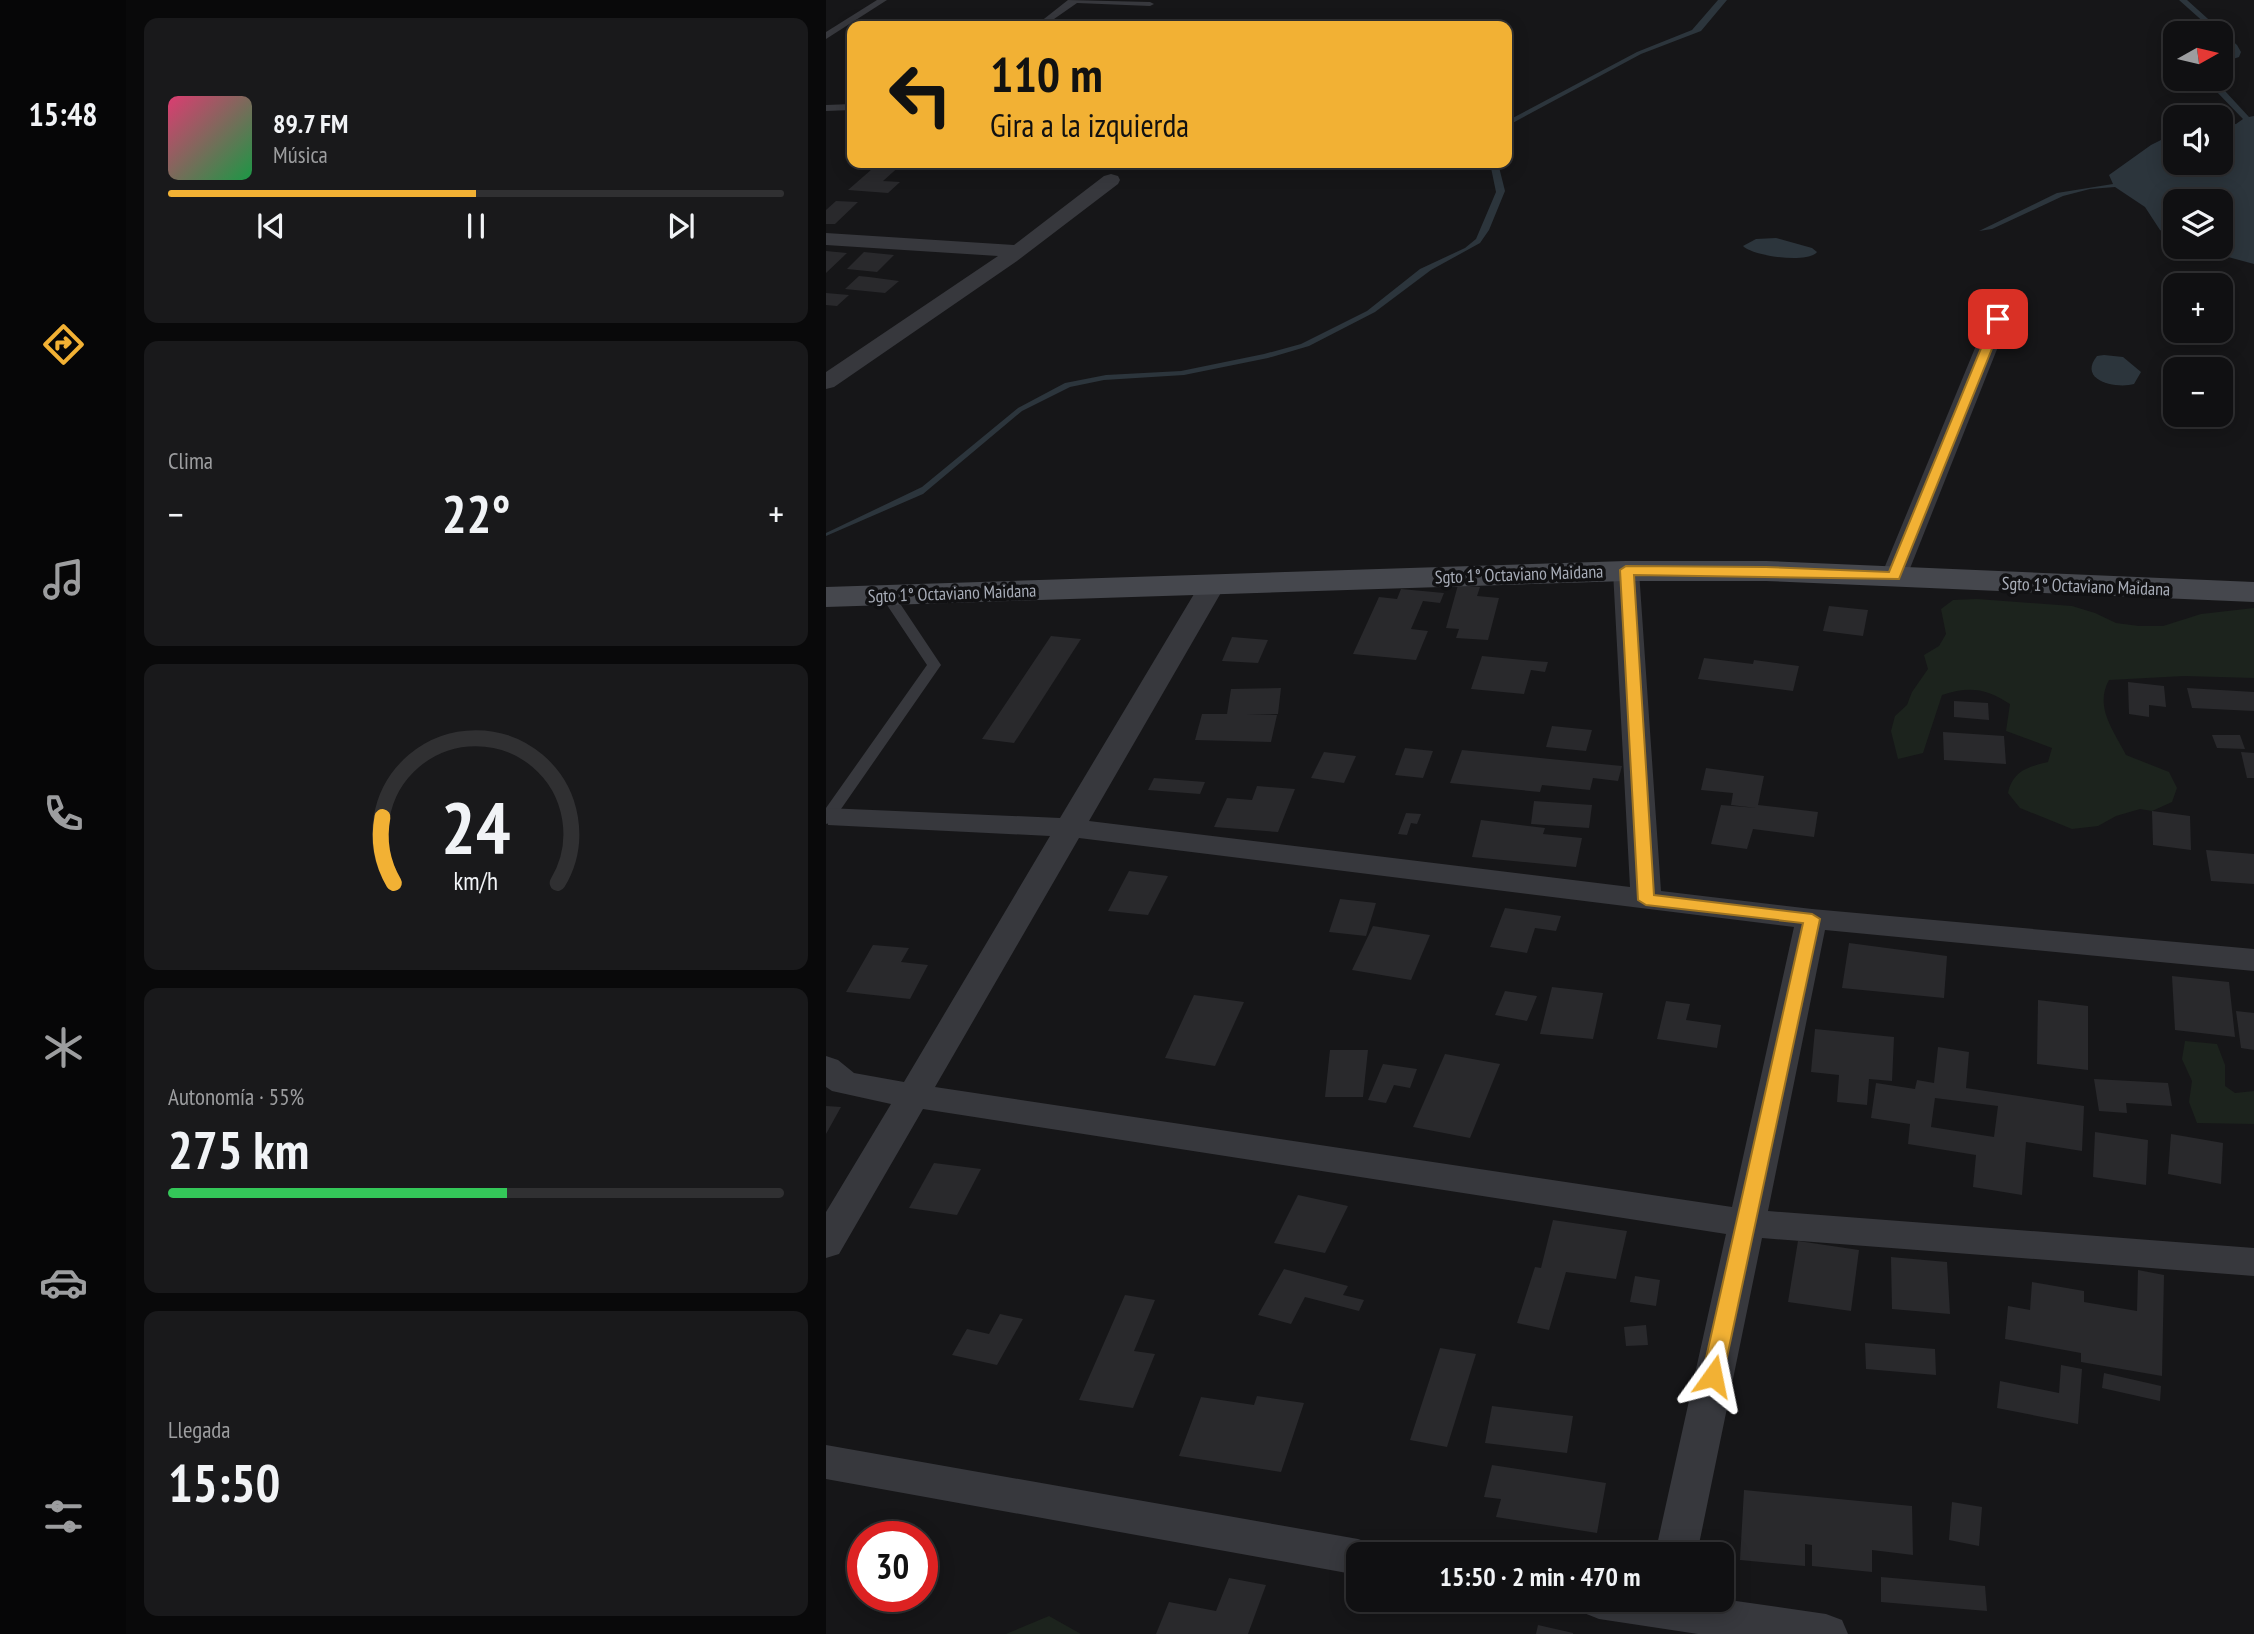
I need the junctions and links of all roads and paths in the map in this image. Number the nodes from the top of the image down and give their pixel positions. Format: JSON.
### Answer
{"nodes":[{"id":1,"x":883,"y":0,"type":"edge"},
{"id":2,"x":1074,"y":0,"type":"edge"},
{"id":3,"x":1150,"y":4,"type":"dead end"},
{"id":4,"x":850,"y":21,"type":"edge"},
{"id":5,"x":1046,"y":21,"type":"edge"},
{"id":6,"x":847,"y":23,"type":"edge"},
{"id":7,"x":826,"y":36,"type":"edge"},
{"id":8,"x":847,"y":107,"type":"edge"},
{"id":9,"x":826,"y":108,"type":"edge"},
{"id":10,"x":1111,"y":180,"type":"dead end"},
{"id":11,"x":826,"y":239,"type":"edge"},
{"id":12,"x":1018,"y":251,"type":"junction"},
{"id":13,"x":1998,"y":319,"type":"dead end"},
{"id":14,"x":826,"y":382,"type":"edge"},
{"id":15,"x":1626,"y":570,"type":"junction"},
{"id":16,"x":1894,"y":576,"type":"junction"},
{"id":17,"x":1213,"y":584,"type":"junction"},
{"id":18,"x":2254,"y":592,"type":"edge"},
{"id":19,"x":888,"y":596,"type":"junction"},
{"id":20,"x":826,"y":597,"type":"edge"},
{"id":21,"x":827,"y":818,"type":"edge"},
{"id":22,"x":1070,"y":828,"type":"junction"},
{"id":23,"x":1646,"y":900,"type":"junction"},
{"id":24,"x":1812,"y":919,"type":"junction"},
{"id":25,"x":2254,"y":960,"type":"edge"},
{"id":26,"x":826,"y":1068,"type":"edge"},
{"id":27,"x":915,"y":1096,"type":"junction"},
{"id":28,"x":1745,"y":1223,"type":"junction"},
{"id":29,"x":826,"y":1244,"type":"edge"},
{"id":30,"x":2254,"y":1262,"type":"edge"},
{"id":31,"x":826,"y":1462,"type":"edge"},
{"id":32,"x":1679,"y":1542,"type":"edge"},
{"id":33,"x":1346,"y":1555,"type":"edge"},
{"id":34,"x":1663,"y":1615,"type":"edge"},
{"id":35,"x":1826,"y":1634,"type":"edge"}],
"edges":[{"from":1,"to":4,"type":"lane"},
{"from":2,"to":3,"type":"lane"},
{"from":2,"to":5,"type":"lane"},
{"from":6,"to":7,"type":"lane"},
{"from":8,"to":9,"type":"lane"},
{"from":10,"to":12,"type":"street"},
{"from":11,"to":12,"type":"street"},
{"from":12,"to":14,"type":"street"},
{"from":13,"to":16,"type":"street"},
{"from":15,"to":16,"type":"main road","name":"Sgto 1° Octaviano Maidana"},
{"from":15,"to":17,"type":"main road","name":"Sgto 1° Octaviano Maidana"},
{"from":15,"to":23,"type":"street"},
{"from":16,"to":18,"type":"main road","name":"Sgto 1° Octaviano Maidana"},
{"from":17,"to":19,"type":"main road","name":"Sgto 1° Octaviano Maidana"},
{"from":17,"to":22,"type":"street"},
{"from":19,"to":20,"type":"main road","name":"Sgto 1° Octaviano Maidana"},
{"from":19,"to":21,"type":"lane"},
{"from":21,"to":22,"type":"street"},
{"from":22,"to":23,"type":"street"},
{"from":22,"to":27,"type":"street"},
{"from":23,"to":24,"type":"street"},
{"from":24,"to":25,"type":"street"},
{"from":24,"to":28,"type":"street"},
{"from":26,"to":27,"type":"street"},
{"from":27,"to":28,"type":"street"},
{"from":27,"to":29,"type":"street"},
{"from":28,"to":30,"type":"street"},
{"from":28,"to":32,"type":"street"},
{"from":31,"to":33,"type":"street"},
{"from":34,"to":35,"type":"street"}]}
